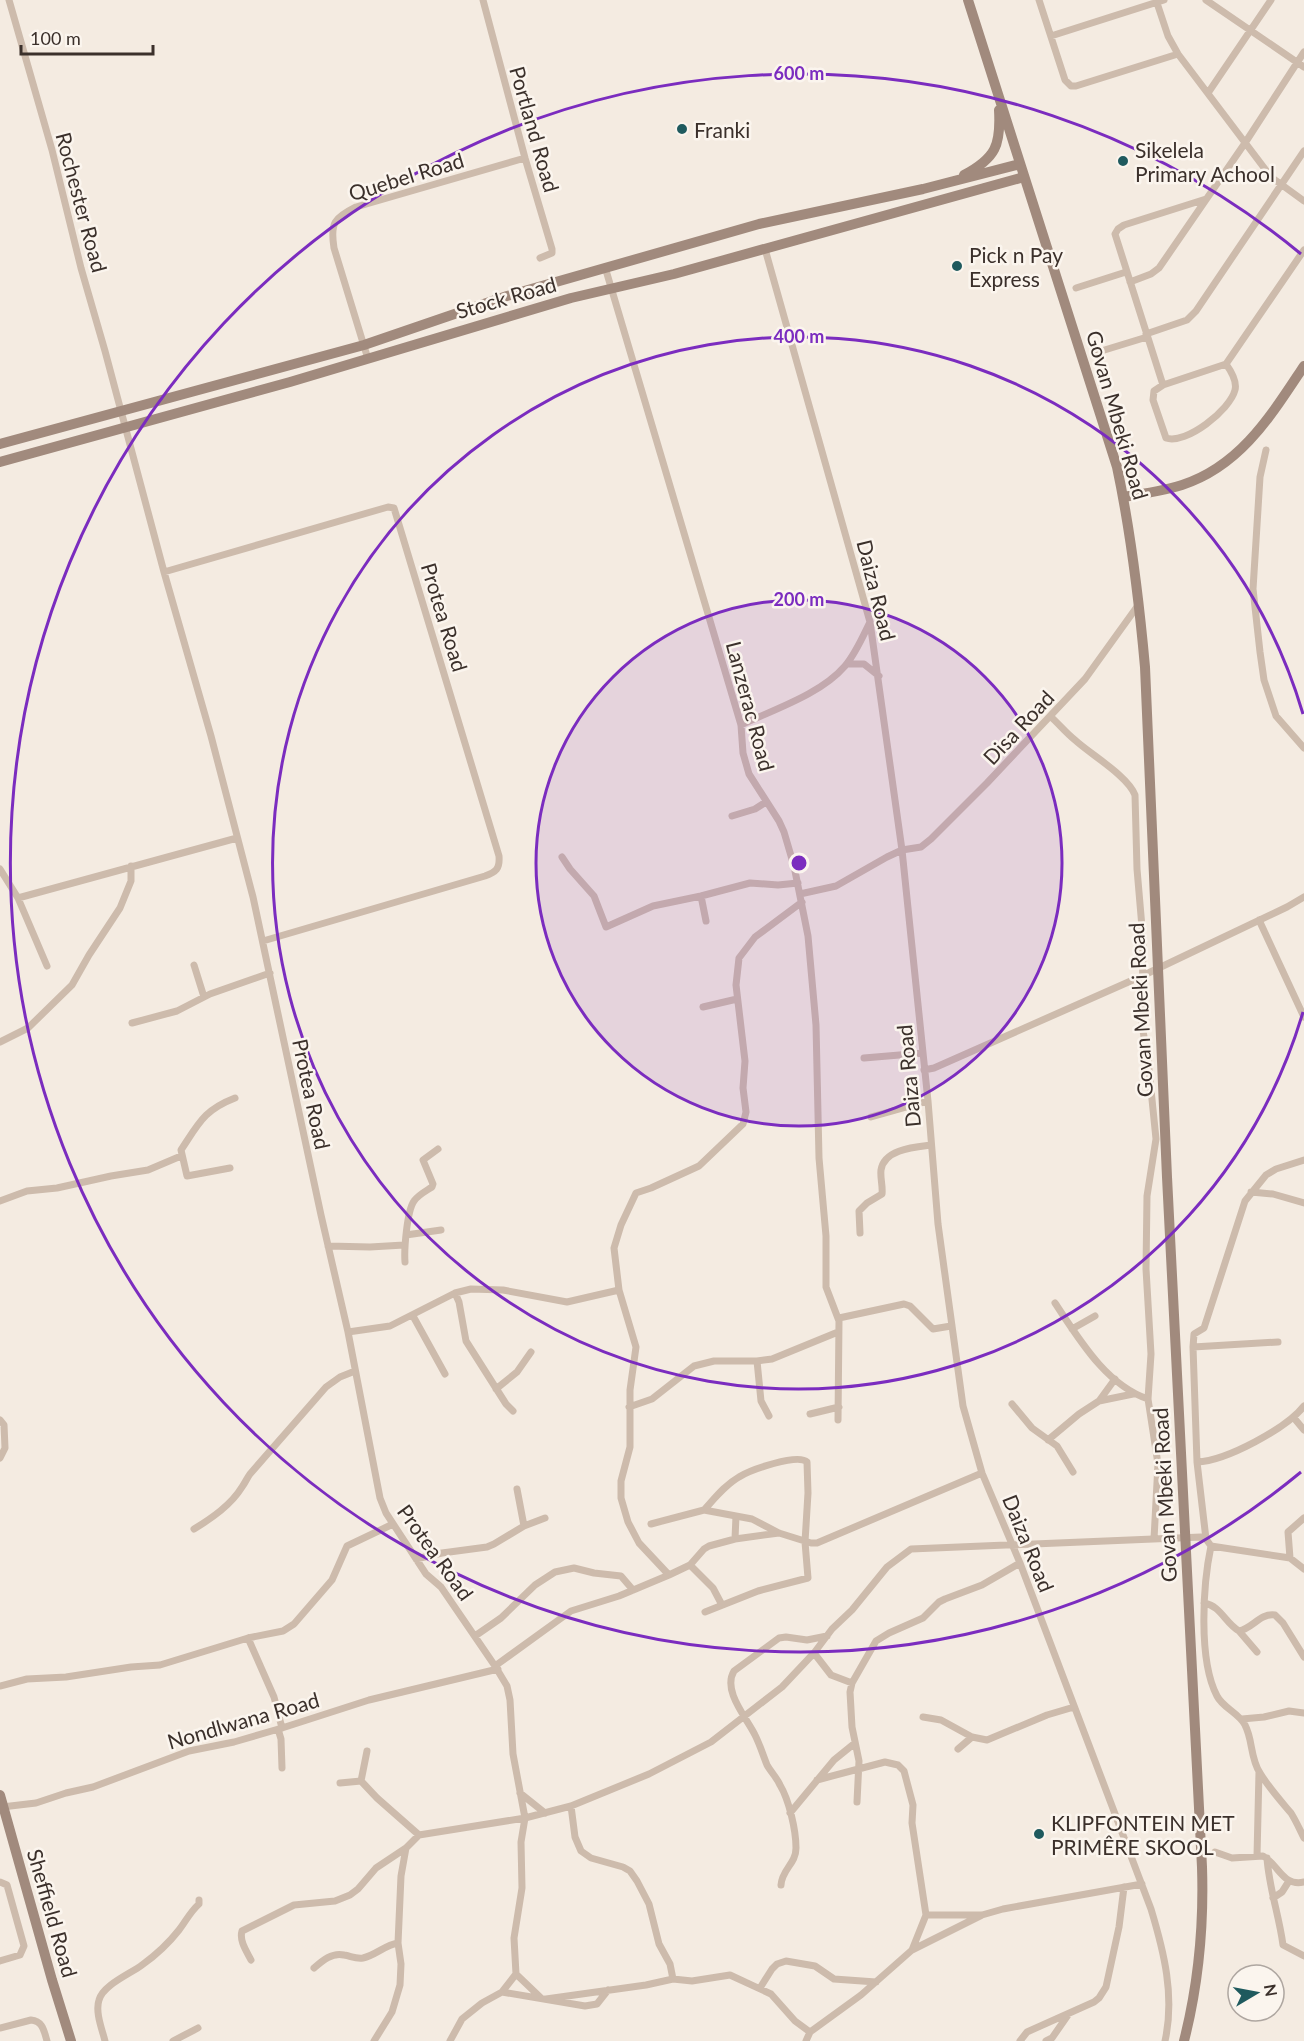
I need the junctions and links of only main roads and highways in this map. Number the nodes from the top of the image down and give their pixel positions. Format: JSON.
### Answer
{"nodes":[{"id":1,"x":968,"y":0,"type":"edge"},
{"id":2,"x":998,"y":95,"type":"junction"},
{"id":3,"x":1020,"y":164,"type":"junction"},
{"id":4,"x":1024,"y":177,"type":"junction"},
{"id":5,"x":948,"y":183,"type":"junction"},
{"id":6,"x":1304,"y":366,"type":"edge"},
{"id":7,"x":0,"y":444,"type":"edge"},
{"id":8,"x":0,"y":462,"type":"edge"},
{"id":9,"x":1123,"y":498,"type":"junction"},
{"id":10,"x":1,"y":1803,"type":"edge"},
{"id":11,"x":71,"y":2041,"type":"edge"},
{"id":12,"x":1185,"y":2041,"type":"edge"}],
"edges":[{"from":1,"to":2,"type":"main road","name":"Govan Mbeki Road"},
{"from":2,"to":3,"type":"main road","name":"Govan Mbeki Road"},
{"from":2,"to":5,"type":"main road"},
{"from":3,"to":4,"type":"main road","name":"Govan Mbeki Road"},
{"from":3,"to":5,"type":"main road","name":"Stock Road"},
{"from":4,"to":8,"type":"main road","name":"Stock Road"},
{"from":4,"to":9,"type":"main road","name":"Govan Mbeki Road"},
{"from":5,"to":7,"type":"main road","name":"Stock Road"},
{"from":6,"to":9,"type":"main road"},
{"from":9,"to":12,"type":"main road","name":"Govan Mbeki Road"},
{"from":10,"to":11,"type":"main road","name":"Sheffield Road"}]}
